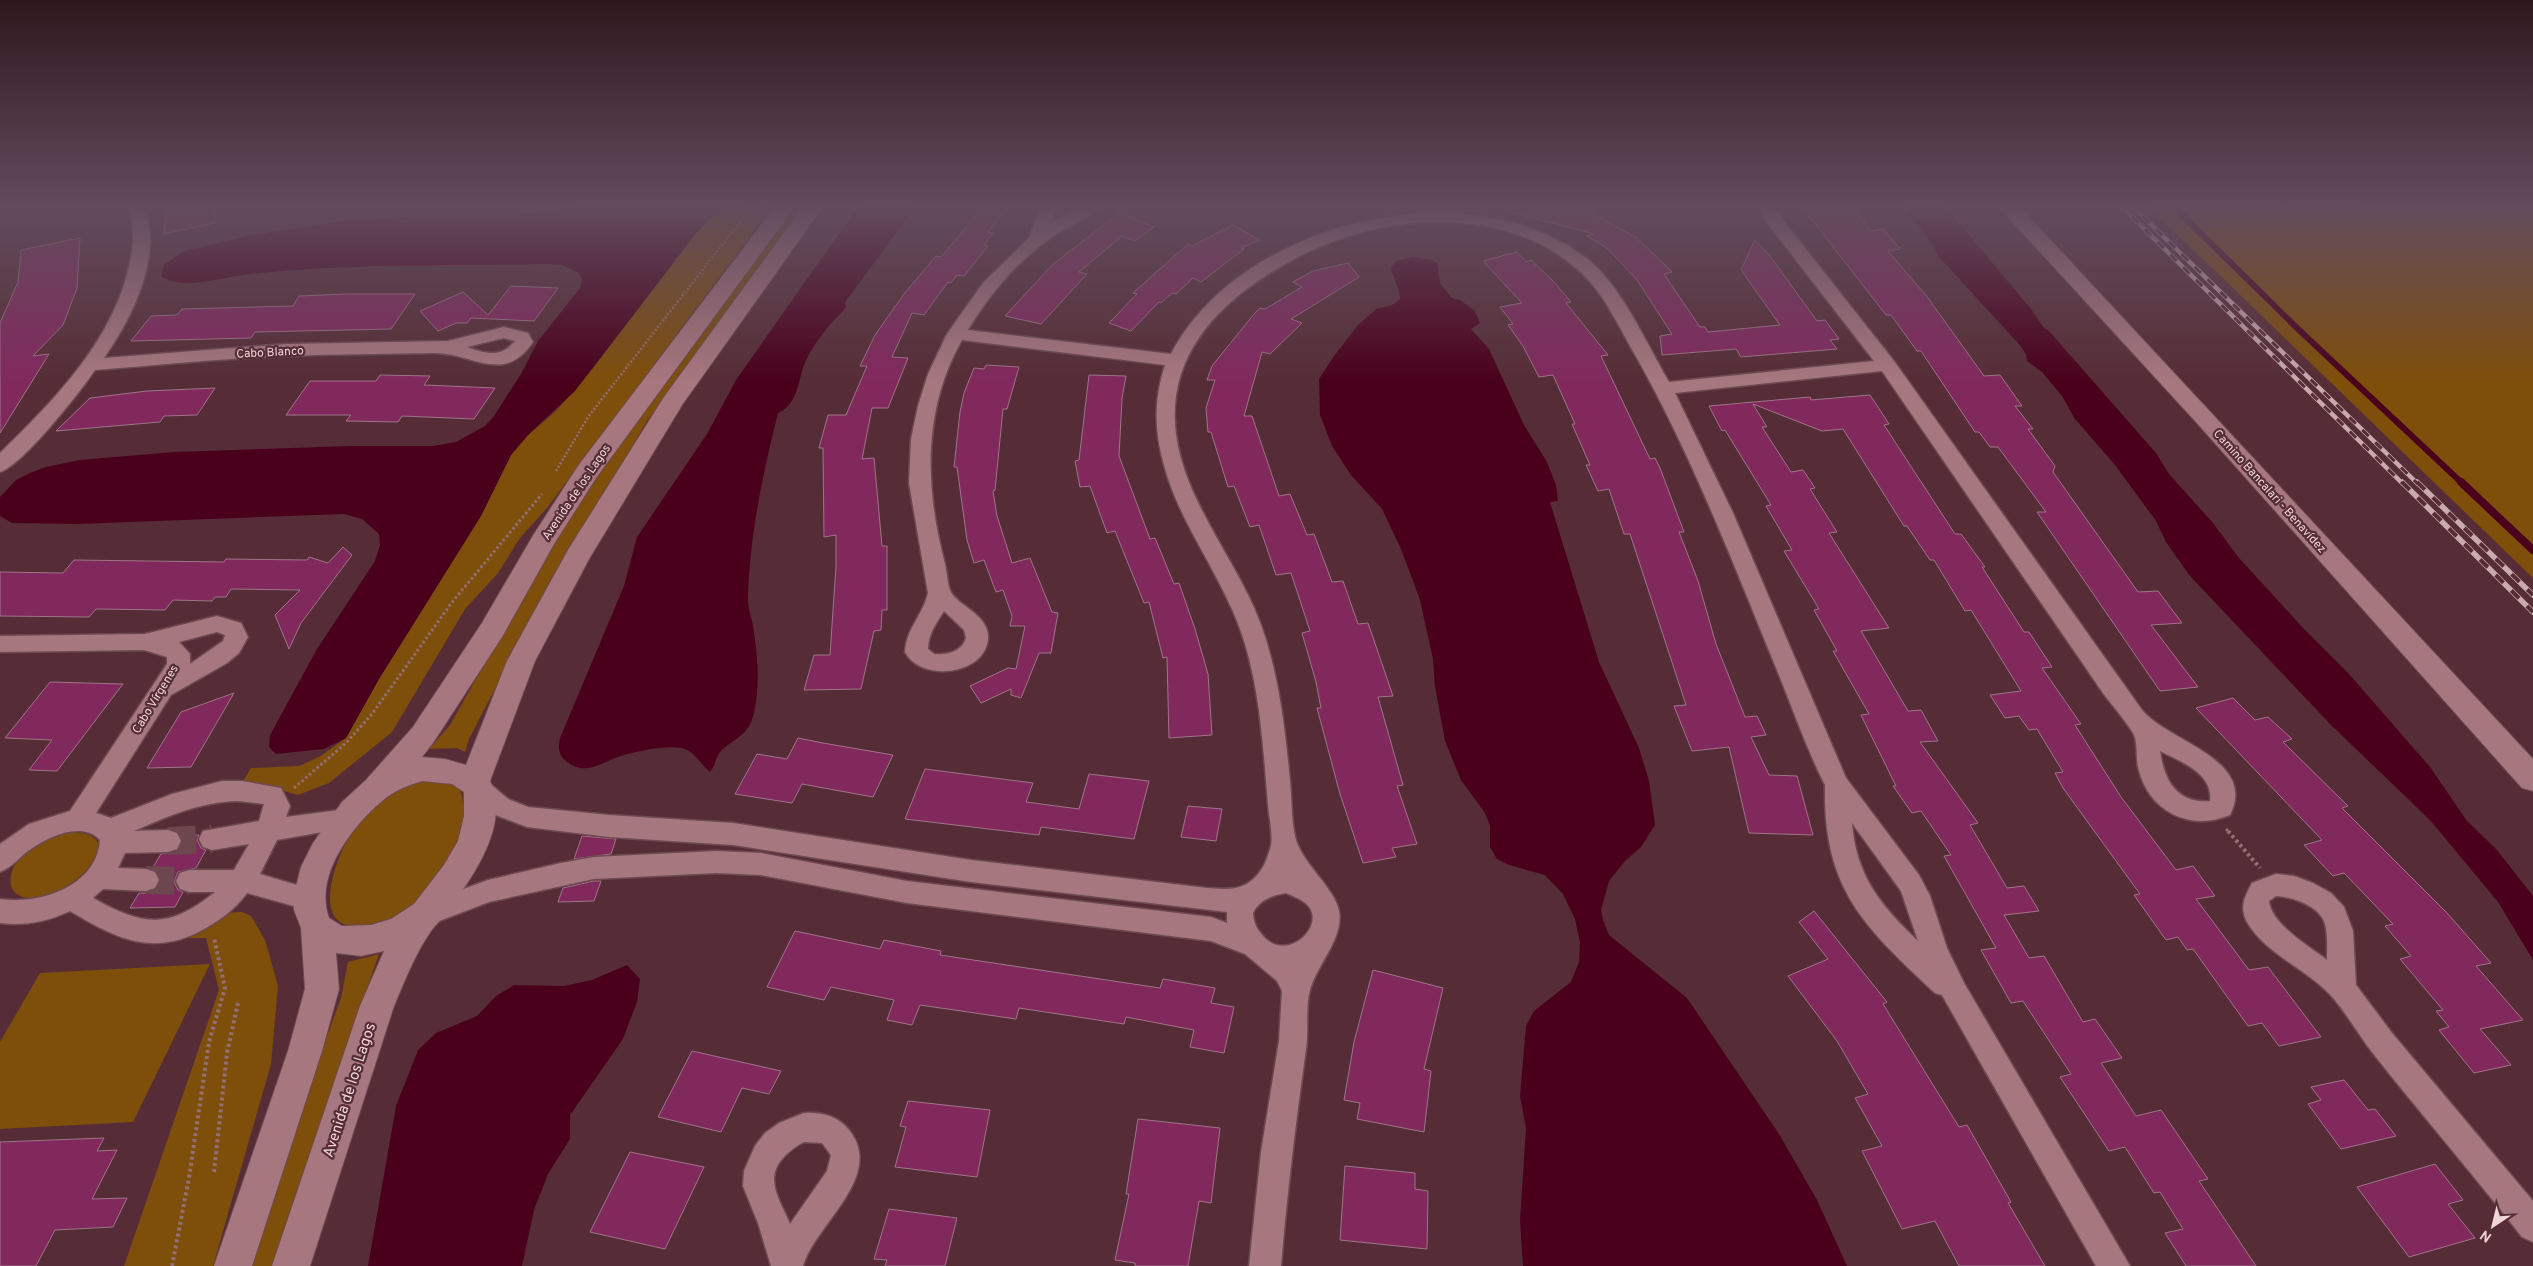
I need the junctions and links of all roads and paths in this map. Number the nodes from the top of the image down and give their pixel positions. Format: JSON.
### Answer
{"nodes":[{"id":1,"x":139,"y":263,"type":"edge"},
{"id":2,"x":708,"y":263,"type":"edge"},
{"id":3,"x":743,"y":263,"type":"edge"},
{"id":4,"x":772,"y":263,"type":"edge"},
{"id":5,"x":1014,"y":263,"type":"edge"},
{"id":6,"x":1274,"y":263,"type":"edge"},
{"id":7,"x":1581,"y":263,"type":"edge"},
{"id":8,"x":1805,"y":263,"type":"edge"},
{"id":9,"x":2061,"y":263,"type":"edge"},
{"id":10,"x":956,"y":334,"type":"junction"},
{"id":11,"x":448,"y":346,"type":"dead end"},
{"id":12,"x":1175,"y":360,"type":"junction"},
{"id":13,"x":92,"y":365,"type":"junction"},
{"id":14,"x":1887,"y":365,"type":"junction"},
{"id":15,"x":1664,"y":388,"type":"junction"},
{"id":16,"x":566,"y":464,"type":"dead end"},
{"id":17,"x":0,"y":465,"type":"edge"},
{"id":18,"x":543,"y":492,"type":"dead end"},
{"id":19,"x":939,"y":594,"type":"dead end"},
{"id":20,"x":144,"y":642,"type":"junction"},
{"id":21,"x":0,"y":644,"type":"edge"},
{"id":22,"x":164,"y":688,"type":"junction"},
{"id":23,"x":2146,"y":731,"type":"junction"},
{"id":24,"x":2533,"y":779,"type":"edge"},
{"id":25,"x":476,"y":786,"type":"junction"},
{"id":26,"x":1837,"y":786,"type":"junction"},
{"id":27,"x":377,"y":788,"type":"junction"},
{"id":28,"x":290,"y":792,"type":"dead end"},
{"id":29,"x":2211,"y":812,"type":"junction"},
{"id":30,"x":347,"y":818,"type":"junction"},
{"id":31,"x":78,"y":820,"type":"junction"},
{"id":32,"x":268,"y":831,"type":"junction"},
{"id":33,"x":112,"y":836,"type":"junction"},
{"id":34,"x":212,"y":840,"type":"tunnel mouth"},
{"id":35,"x":168,"y":841,"type":"tunnel mouth"},
{"id":36,"x":1284,"y":845,"type":"junction"},
{"id":37,"x":0,"y":861,"type":"edge"},
{"id":38,"x":98,"y":878,"type":"junction"},
{"id":39,"x":146,"y":880,"type":"tunnel mouth"},
{"id":40,"x":189,"y":881,"type":"tunnel mouth"},
{"id":41,"x":243,"y":881,"type":"junction"},
{"id":42,"x":2275,"y":885,"type":"junction"},
{"id":43,"x":1254,"y":893,"type":"junction"},
{"id":44,"x":1314,"y":893,"type":"junction"},
{"id":45,"x":71,"y":899,"type":"junction"},
{"id":46,"x":313,"y":913,"type":"junction"},
{"id":47,"x":423,"y":917,"type":"junction"},
{"id":48,"x":3,"y":919,"type":"edge"},
{"id":49,"x":214,"y":932,"type":"dead end"},
{"id":50,"x":1321,"y":940,"type":"junction"},
{"id":51,"x":1260,"y":950,"type":"junction"},
{"id":52,"x":2343,"y":989,"type":"junction"},
{"id":53,"x":1296,"y":990,"type":"junction"},
{"id":54,"x":1954,"y":992,"type":"junction"},
{"id":55,"x":238,"y":1003,"type":"dead end"},
{"id":56,"x":214,"y":1172,"type":"dead end"},
{"id":57,"x":2533,"y":1226,"type":"edge"},
{"id":58,"x":172,"y":1266,"type":"edge"},
{"id":59,"x":233,"y":1266,"type":"edge"},
{"id":60,"x":291,"y":1266,"type":"edge"},
{"id":61,"x":1265,"y":1266,"type":"edge"},
{"id":62,"x":2114,"y":1266,"type":"edge"}],
"edges":[{"from":1,"to":13,"type":"street"},
{"from":2,"to":16,"type":"path"},
{"from":3,"to":27,"type":"street","name":"Avenida de los Lagos"},
{"from":4,"to":25,"type":"street"},
{"from":5,"to":10,"type":"street"},
{"from":6,"to":12,"type":"street"},
{"from":7,"to":15,"type":"street"},
{"from":8,"to":14,"type":"street"},
{"from":9,"to":24,"type":"street","name":"Camino Bancalari - Benavídez"},
{"from":10,"to":12,"type":"street"},
{"from":10,"to":19,"type":"street"},
{"from":11,"to":13,"type":"street","name":"Cabo Blanco"},
{"from":12,"to":36,"type":"street"},
{"from":13,"to":17,"type":"street"},
{"from":14,"to":15,"type":"street"},
{"from":14,"to":23,"type":"street"},
{"from":15,"to":26,"type":"street"},
{"from":18,"to":28,"type":"path"},
{"from":20,"to":21,"type":"street","name":"Cabo Vírgenes"},
{"from":20,"to":22,"type":"street","name":"Cabo Vírgenes"},
{"from":20,"to":22,"type":"street"},
{"from":22,"to":31,"type":"street","name":"Cabo Vírgenes"},
{"from":23,"to":29,"type":"street"},
{"from":23,"to":29,"type":"street"},
{"from":25,"to":27,"type":"street"},
{"from":25,"to":43,"type":"street"},
{"from":25,"to":47,"type":"street"},
{"from":26,"to":54,"type":"street"},
{"from":26,"to":54,"type":"street"},
{"from":27,"to":30,"type":"street"},
{"from":29,"to":42,"type":"path"},
{"from":30,"to":32,"type":"street"},
{"from":30,"to":46,"type":"street"},
{"from":31,"to":33,"type":"street"},
{"from":31,"to":37,"type":"street"},
{"from":32,"to":33,"type":"street"},
{"from":32,"to":34,"type":"street"},
{"from":32,"to":41,"type":"street"},
{"from":33,"to":35,"type":"street"},
{"from":33,"to":38,"type":"street"},
{"from":36,"to":43,"type":"street"},
{"from":36,"to":44,"type":"street"},
{"from":38,"to":39,"type":"street"},
{"from":38,"to":45,"type":"street"},
{"from":40,"to":41,"type":"street"},
{"from":41,"to":45,"type":"street"},
{"from":41,"to":46,"type":"street"},
{"from":42,"to":52,"type":"street"},
{"from":42,"to":52,"type":"street"},
{"from":43,"to":44,"type":"street"},
{"from":43,"to":51,"type":"street"},
{"from":44,"to":50,"type":"street"},
{"from":45,"to":48,"type":"street"},
{"from":46,"to":47,"type":"street"},
{"from":46,"to":59,"type":"street"},
{"from":47,"to":51,"type":"street"},
{"from":47,"to":60,"type":"street","name":"Avenida de los Lagos"},
{"from":49,"to":58,"type":"path"},
{"from":50,"to":51,"type":"street"},
{"from":50,"to":53,"type":"street"},
{"from":51,"to":53,"type":"street"},
{"from":52,"to":57,"type":"street"},
{"from":53,"to":61,"type":"street"},
{"from":54,"to":62,"type":"street"},
{"from":55,"to":56,"type":"path"}]}
